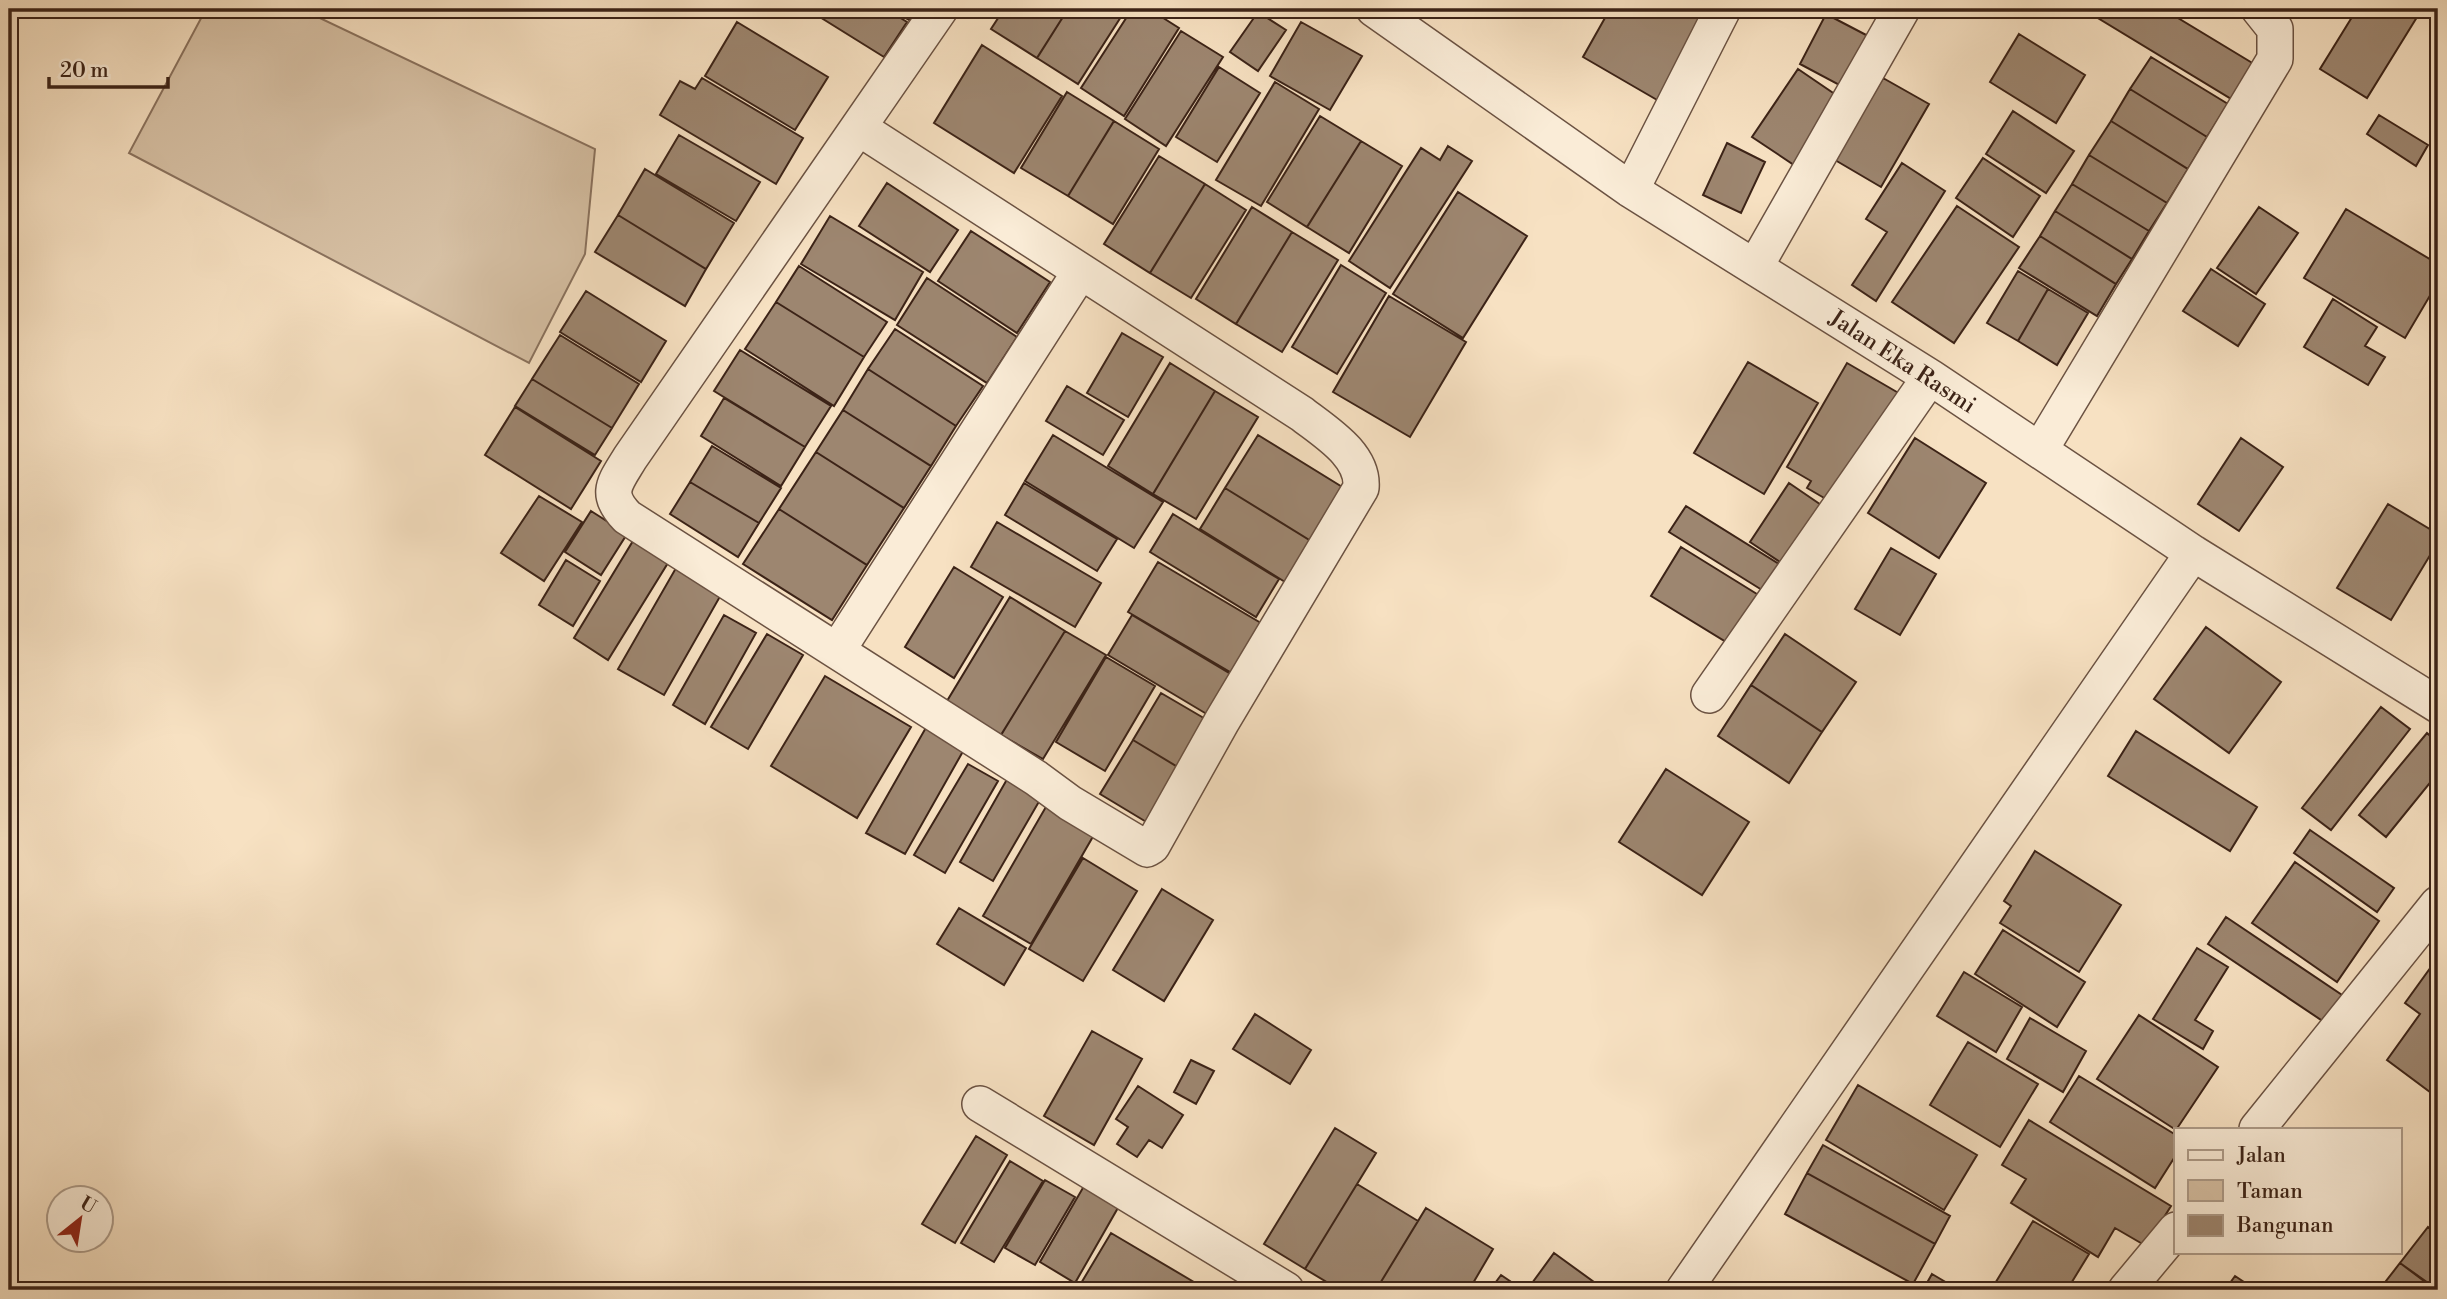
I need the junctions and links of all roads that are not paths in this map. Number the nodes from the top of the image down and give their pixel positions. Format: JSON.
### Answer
{"nodes":[{"id":1,"x":940,"y":9,"type":"edge"},
{"id":2,"x":1374,"y":9,"type":"edge"},
{"id":3,"x":1723,"y":9,"type":"edge"},
{"id":4,"x":1902,"y":9,"type":"edge"},
{"id":5,"x":2259,"y":9,"type":"edge"},
{"id":6,"x":859,"y":128,"type":"junction"},
{"id":7,"x":1631,"y":190,"type":"junction"},
{"id":8,"x":1755,"y":267,"type":"junction"},
{"id":9,"x":1080,"y":272,"type":"junction"},
{"id":10,"x":1930,"y":376,"type":"junction"},
{"id":11,"x":2040,"y":450,"type":"junction"},
{"id":12,"x":2193,"y":553,"type":"junction"},
{"id":13,"x":837,"y":651,"type":"junction"},
{"id":14,"x":1709,"y":695,"type":"dead end"},
{"id":15,"x":2438,"y":705,"type":"edge"},
{"id":16,"x":2438,"y":904,"type":"edge"},
{"id":17,"x":980,"y":1104,"type":"dead end"},
{"id":18,"x":2258,"y":1128,"type":"edge"},
{"id":19,"x":2174,"y":1232,"type":"edge"},
{"id":20,"x":1286,"y":1290,"type":"edge"},
{"id":21,"x":1684,"y":1290,"type":"edge"},
{"id":22,"x":2126,"y":1290,"type":"edge"}],
"edges":[{"from":1,"to":6,"type":"street"},
{"from":2,"to":7,"type":"street","name":"Jalan Eka Rasmi"},
{"from":3,"to":7,"type":"street"},
{"from":4,"to":8,"type":"street"},
{"from":5,"to":11,"type":"street"},
{"from":6,"to":9,"type":"street"},
{"from":6,"to":13,"type":"street"},
{"from":7,"to":8,"type":"street","name":"Jalan Eka Rasmi"},
{"from":8,"to":10,"type":"street","name":"Jalan Eka Rasmi"},
{"from":9,"to":13,"type":"street"},
{"from":9,"to":13,"type":"street"},
{"from":10,"to":11,"type":"street","name":"Jalan Eka Rasmi"},
{"from":10,"to":14,"type":"street"},
{"from":11,"to":12,"type":"street","name":"Jalan Eka Rasmi"},
{"from":12,"to":15,"type":"street","name":"Jalan Eka Rasmi"},
{"from":12,"to":21,"type":"street"},
{"from":16,"to":18,"type":"street"},
{"from":17,"to":20,"type":"street"},
{"from":19,"to":22,"type":"street"}]}
